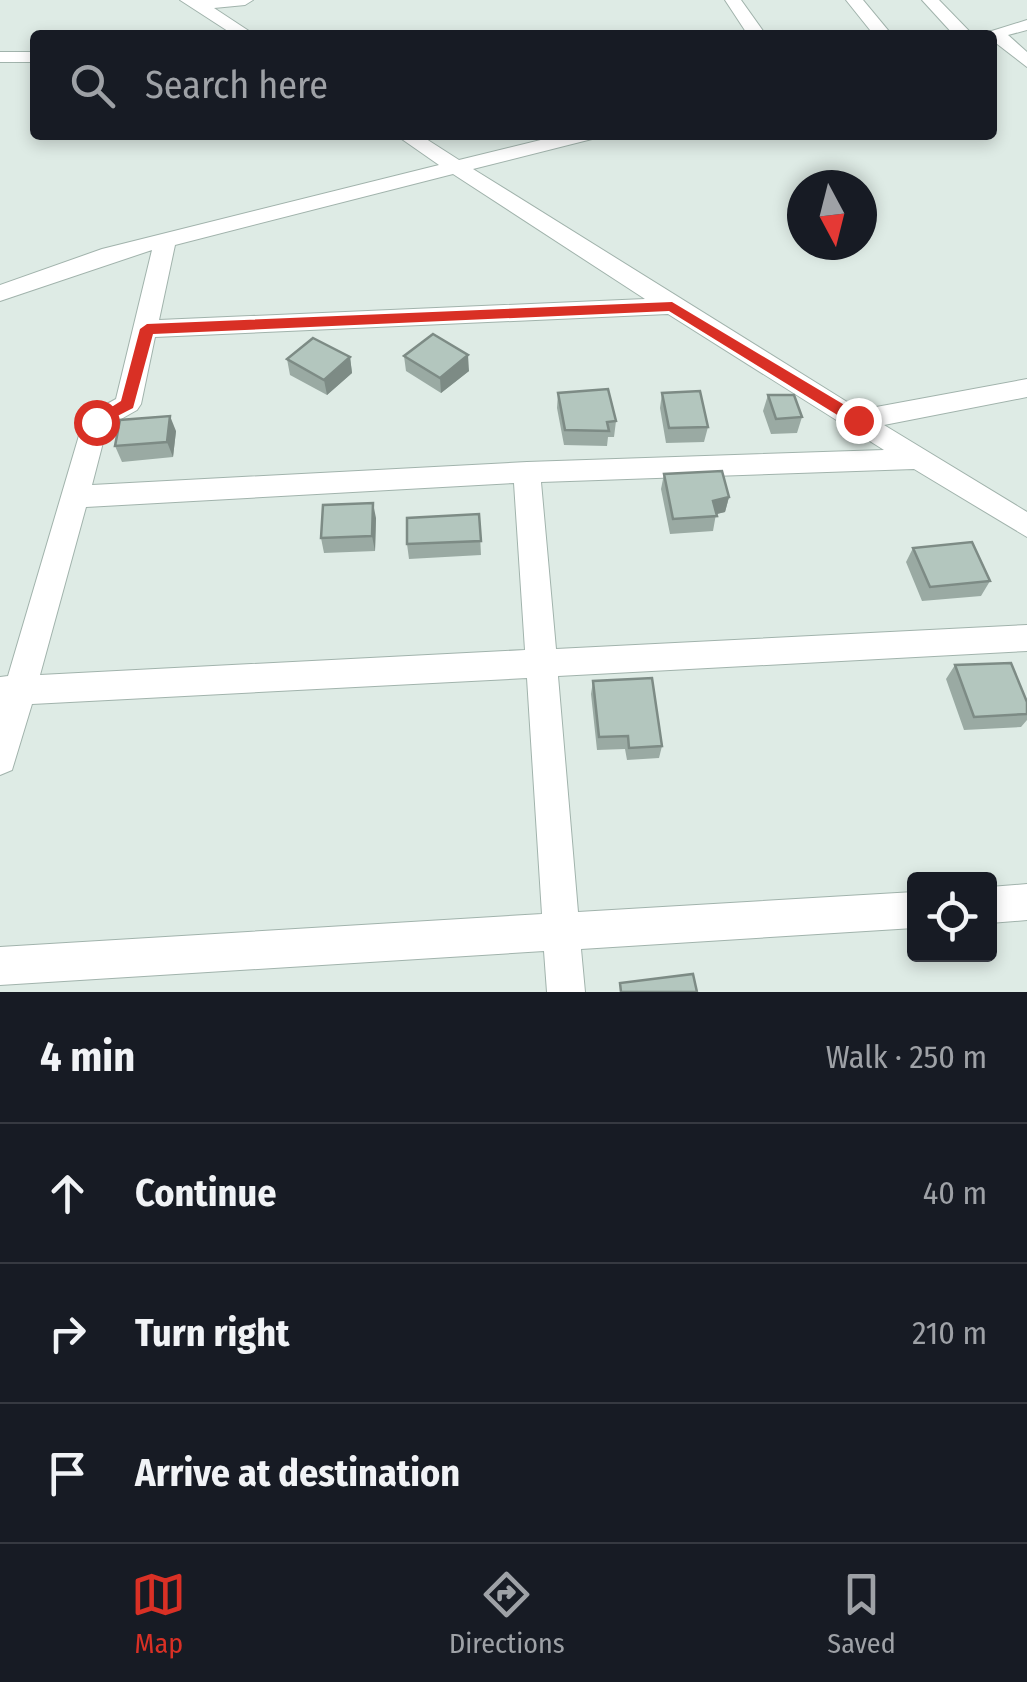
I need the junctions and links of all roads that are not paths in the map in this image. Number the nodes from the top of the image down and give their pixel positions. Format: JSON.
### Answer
{"nodes":[{"id":1,"x":245,"y":0,"type":"edge"},
{"id":2,"x":733,"y":0,"type":"edge"},
{"id":3,"x":854,"y":0,"type":"edge"},
{"id":4,"x":930,"y":0,"type":"edge"},
{"id":5,"x":192,"y":2,"type":"edge"},
{"id":6,"x":1027,"y":25,"type":"edge"},
{"id":7,"x":238,"y":30,"type":"edge"},
{"id":8,"x":754,"y":30,"type":"edge"},
{"id":9,"x":880,"y":30,"type":"edge"},
{"id":10,"x":959,"y":30,"type":"edge"},
{"id":11,"x":997,"y":33,"type":"edge"},
{"id":12,"x":997,"y":38,"type":"edge"},
{"id":13,"x":0,"y":57,"type":"edge"},
{"id":14,"x":30,"y":57,"type":"edge"},
{"id":15,"x":1027,"y":62,"type":"edge"},
{"id":16,"x":414,"y":140,"type":"edge"},
{"id":17,"x":566,"y":140,"type":"edge"},
{"id":18,"x":455,"y":167,"type":"junction"},
{"id":19,"x":166,"y":240,"type":"junction"},
{"id":20,"x":0,"y":294,"type":"edge"},
{"id":21,"x":672,"y":306,"type":"junction"},
{"id":22,"x":147,"y":329,"type":"junction"},
{"id":23,"x":1027,"y":388,"type":"edge"},
{"id":24,"x":858,"y":420,"type":"junction"},
{"id":25,"x":916,"y":459,"type":"junction"},
{"id":26,"x":527,"y":472,"type":"junction"},
{"id":27,"x":75,"y":497,"type":"junction"},
{"id":28,"x":1027,"y":526,"type":"edge"},
{"id":29,"x":1027,"y":638,"type":"edge"},
{"id":30,"x":540,"y":666,"type":"junction"},
{"id":31,"x":10,"y":690,"type":"edge"},
{"id":32,"x":0,"y":758,"type":"edge"},
{"id":33,"x":1027,"y":902,"type":"edge"},
{"id":34,"x":997,"y":904,"type":"edge"},
{"id":35,"x":907,"y":910,"type":"edge"},
{"id":36,"x":561,"y":933,"type":"junction"},
{"id":37,"x":0,"y":966,"type":"edge"},
{"id":38,"x":566,"y":992,"type":"edge"}],
"edges":[{"from":1,"to":5,"type":"street"},
{"from":2,"to":8,"type":"street"},
{"from":3,"to":9,"type":"street"},
{"from":4,"to":10,"type":"street"},
{"from":5,"to":7,"type":"street"},
{"from":6,"to":11,"type":"street"},
{"from":12,"to":15,"type":"street"},
{"from":13,"to":14,"type":"street"},
{"from":16,"to":18,"type":"street"},
{"from":17,"to":18,"type":"street"},
{"from":18,"to":19,"type":"street"},
{"from":18,"to":21,"type":"street"},
{"from":19,"to":20,"type":"street"},
{"from":19,"to":22,"type":"street"},
{"from":21,"to":22,"type":"street"},
{"from":21,"to":24,"type":"street"},
{"from":22,"to":27,"type":"street"},
{"from":23,"to":24,"type":"street"},
{"from":24,"to":25,"type":"street"},
{"from":25,"to":26,"type":"street"},
{"from":25,"to":28,"type":"street"},
{"from":26,"to":27,"type":"street"},
{"from":26,"to":30,"type":"street"},
{"from":27,"to":31,"type":"street"},
{"from":29,"to":30,"type":"street"},
{"from":30,"to":31,"type":"street"},
{"from":30,"to":36,"type":"street"},
{"from":31,"to":32,"type":"street"},
{"from":33,"to":34,"type":"street"},
{"from":35,"to":36,"type":"street"},
{"from":36,"to":37,"type":"street"},
{"from":36,"to":38,"type":"street"}]}
